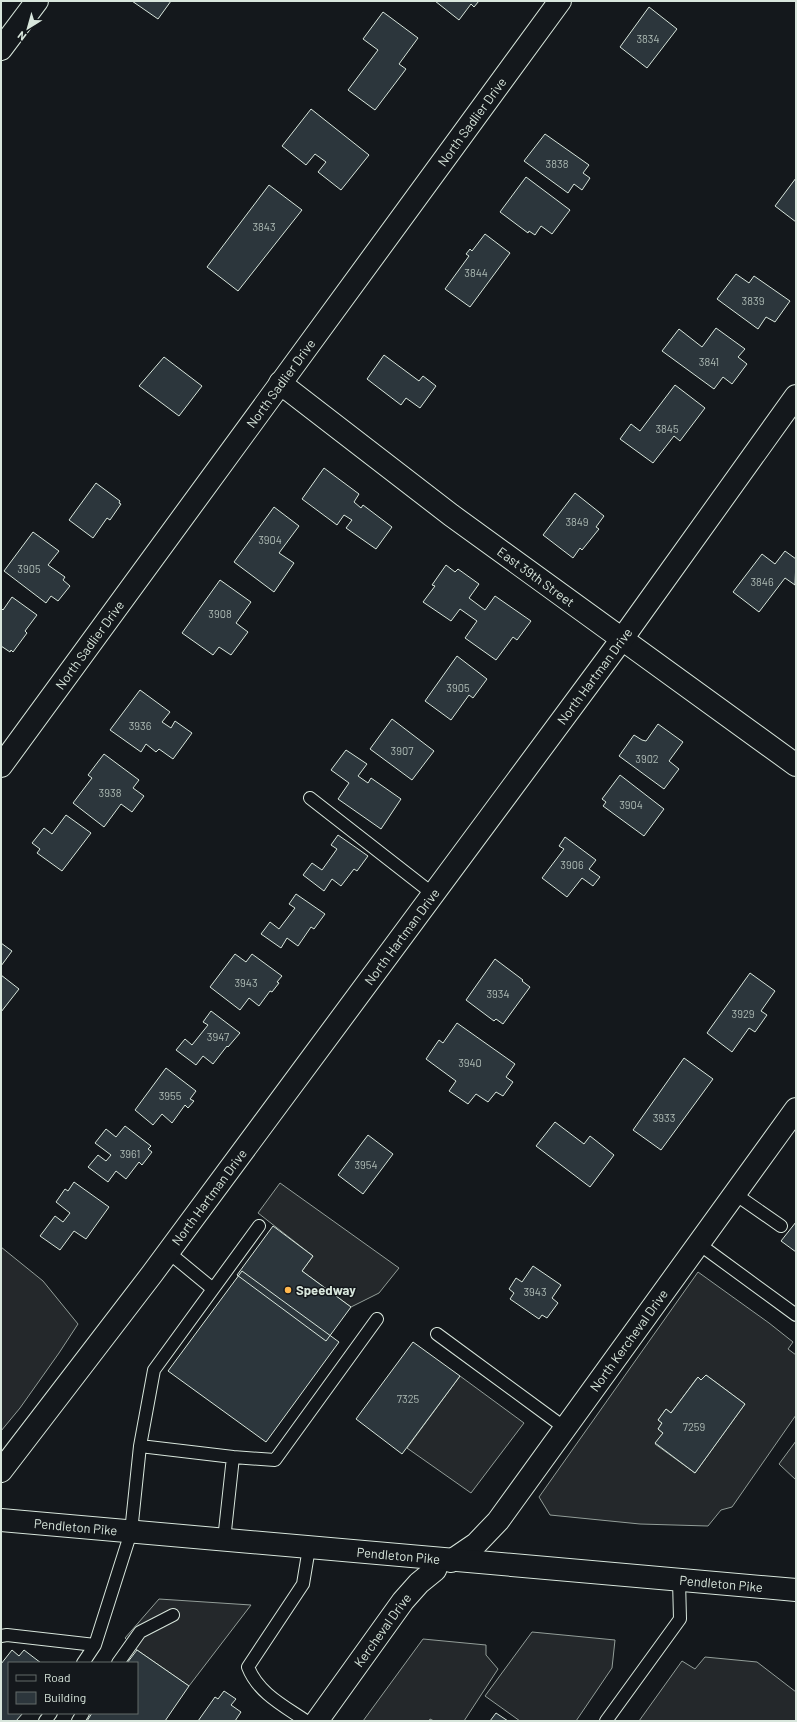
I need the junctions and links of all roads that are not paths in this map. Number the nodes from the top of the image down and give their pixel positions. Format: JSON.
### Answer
{"nodes":[{"id":1,"x":36,"y":1,"type":"edge"},
{"id":2,"x":560,"y":1,"type":"edge"},
{"id":3,"x":1,"y":49,"type":"edge"},
{"id":4,"x":280,"y":383,"type":"junction"},
{"id":5,"x":796,"y":396,"type":"edge"},
{"id":6,"x":622,"y":639,"type":"junction"},
{"id":7,"x":796,"y":765,"type":"edge"},
{"id":8,"x":1,"y":766,"type":"edge"},
{"id":9,"x":310,"y":798,"type":"dead end"},
{"id":10,"x":433,"y":894,"type":"junction"},
{"id":11,"x":796,"y":1109,"type":"edge"},
{"id":12,"x":735,"y":1194,"type":"junction"},
{"id":13,"x":259,"y":1226,"type":"dead end"},
{"id":14,"x":781,"y":1226,"type":"dead end"},
{"id":15,"x":698,"y":1244,"type":"junction"},
{"id":16,"x":168,"y":1252,"type":"junction"},
{"id":17,"x":213,"y":1289,"type":"junction"},
{"id":18,"x":796,"y":1315,"type":"edge"},
{"id":19,"x":377,"y":1319,"type":"dead end"},
{"id":20,"x":437,"y":1334,"type":"dead end"},
{"id":21,"x":565,"y":1428,"type":"junction"},
{"id":22,"x":140,"y":1446,"type":"junction"},
{"id":23,"x":233,"y":1456,"type":"junction"},
{"id":24,"x":1,"y":1471,"type":"edge"},
{"id":25,"x":1,"y":1520,"type":"edge"},
{"id":26,"x":131,"y":1532,"type":"junction"},
{"id":27,"x":224,"y":1540,"type":"junction"},
{"id":28,"x":309,"y":1548,"type":"junction"},
{"id":29,"x":445,"y":1560,"type":"junction"},
{"id":30,"x":679,"y":1580,"type":"junction"},
{"id":31,"x":796,"y":1590,"type":"edge"},
{"id":32,"x":173,"y":1615,"type":"dead end"},
{"id":33,"x":1,"y":1636,"type":"edge"},
{"id":34,"x":95,"y":1645,"type":"junction"},
{"id":35,"x":85,"y":1662,"type":"edge"},
{"id":36,"x":119,"y":1662,"type":"edge"},
{"id":37,"x":323,"y":1713,"type":"edge"},
{"id":38,"x":306,"y":1721,"type":"edge"},
{"id":39,"x":606,"y":1721,"type":"edge"}],
"edges":[{"from":1,"to":3,"type":"street"},
{"from":2,"to":4,"type":"street","name":"North Sadlier Drive"},
{"from":4,"to":6,"type":"street","name":"East 39th Street"},
{"from":4,"to":8,"type":"street","name":"North Sadlier Drive"},
{"from":5,"to":6,"type":"street","name":"North Hartman Drive"},
{"from":6,"to":7,"type":"street","name":"East 39th Street"},
{"from":6,"to":10,"type":"street","name":"North Hartman Drive"},
{"from":9,"to":10,"type":"lane"},
{"from":10,"to":16,"type":"street","name":"North Hartman Drive"},
{"from":11,"to":12,"type":"street","name":"North Kercheval Drive"},
{"from":12,"to":14,"type":"lane"},
{"from":12,"to":15,"type":"street","name":"North Kercheval Drive"},
{"from":13,"to":17,"type":"lane"},
{"from":15,"to":18,"type":"lane"},
{"from":15,"to":21,"type":"street","name":"North Kercheval Drive"},
{"from":16,"to":17,"type":"lane"},
{"from":16,"to":24,"type":"street","name":"North Hartman Drive"},
{"from":17,"to":22,"type":"lane"},
{"from":19,"to":23,"type":"lane"},
{"from":20,"to":21,"type":"lane"},
{"from":21,"to":29,"type":"street","name":"North Kercheval Drive"},
{"from":22,"to":23,"type":"lane"},
{"from":22,"to":26,"type":"lane"},
{"from":23,"to":27,"type":"lane"},
{"from":25,"to":26,"type":"street","name":"Pendleton Pike"},
{"from":26,"to":27,"type":"street","name":"Pendleton Pike"},
{"from":26,"to":34,"type":"lane"},
{"from":27,"to":28,"type":"street","name":"Pendleton Pike"},
{"from":28,"to":29,"type":"street","name":"Pendleton Pike"},
{"from":28,"to":38,"type":"lane"},
{"from":29,"to":30,"type":"street","name":"Pendleton Pike"},
{"from":29,"to":37,"type":"street","name":"Kercheval Drive"},
{"from":30,"to":31,"type":"street","name":"Pendleton Pike"},
{"from":30,"to":39,"type":"lane"},
{"from":32,"to":36,"type":"lane"},
{"from":33,"to":34,"type":"lane"},
{"from":34,"to":35,"type":"lane"}]}
